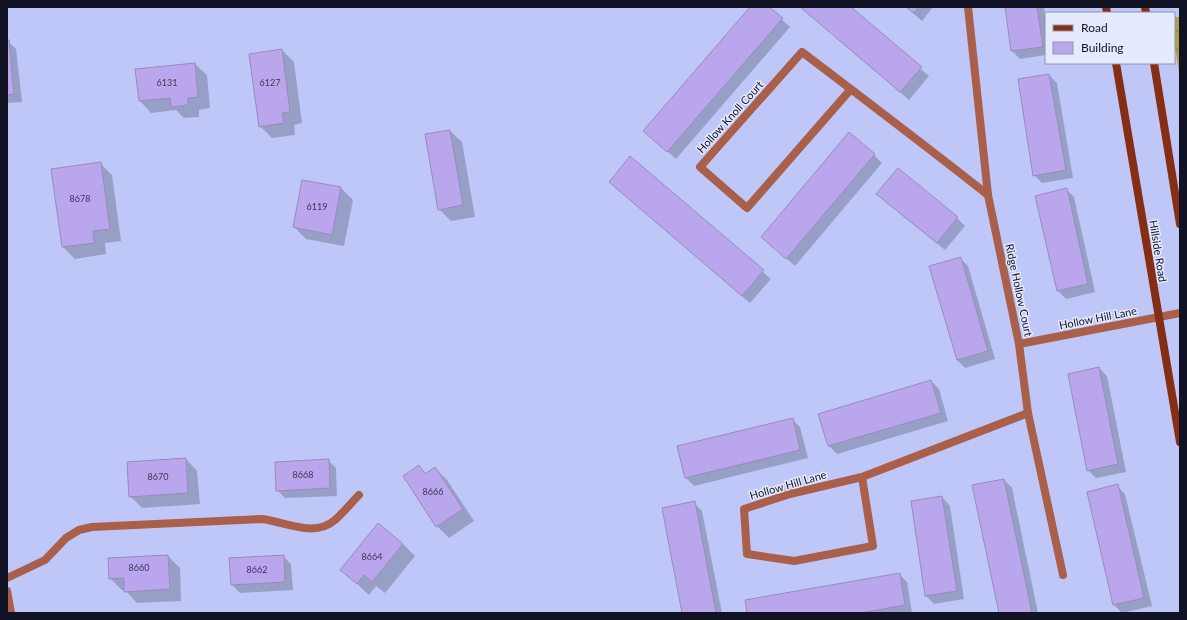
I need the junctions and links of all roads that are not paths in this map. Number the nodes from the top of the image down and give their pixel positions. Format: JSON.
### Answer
{"nodes":[{"id":1,"x":968,"y":7,"type":"edge"},
{"id":2,"x":1116,"y":64,"type":"edge"},
{"id":3,"x":1154,"y":64,"type":"edge"},
{"id":4,"x":851,"y":89,"type":"junction"},
{"id":5,"x":988,"y":195,"type":"junction"},
{"id":6,"x":1180,"y":224,"type":"edge"},
{"id":7,"x":1180,"y":314,"type":"edge"},
{"id":8,"x":1158,"y":318,"type":"junction"},
{"id":9,"x":1019,"y":344,"type":"junction"},
{"id":10,"x":1028,"y":413,"type":"junction"},
{"id":11,"x":1180,"y":442,"type":"edge"},
{"id":12,"x":862,"y":477,"type":"junction"},
{"id":13,"x":359,"y":495,"type":"dead end"},
{"id":14,"x":1063,"y":575,"type":"dead end"},
{"id":15,"x":7,"y":578,"type":"edge"},
{"id":16,"x":7,"y":591,"type":"edge"},
{"id":17,"x":12,"y":613,"type":"edge"}],
"edges":[{"from":1,"to":5,"type":"street","name":"Ridge Hollow Court"},
{"from":2,"to":8,"type":"street","name":"Hillside Road"},
{"from":3,"to":6,"type":"street"},
{"from":4,"to":4,"type":"street","name":"Hollow Knoll Court"},
{"from":4,"to":5,"type":"street","name":"Hollow Knoll Court"},
{"from":5,"to":9,"type":"street","name":"Ridge Hollow Court"},
{"from":7,"to":8,"type":"street","name":"Hollow Hill Lane"},
{"from":8,"to":9,"type":"street","name":"Hollow Hill Lane"},
{"from":8,"to":11,"type":"street","name":"Hillside Road"},
{"from":9,"to":10,"type":"street","name":"Ridge Hollow Court"},
{"from":10,"to":12,"type":"street","name":"Hollow Hill Lane"},
{"from":10,"to":14,"type":"street","name":"Ridge Hollow Court"},
{"from":12,"to":12,"type":"street","name":"Hollow Hill Lane"},
{"from":13,"to":15,"type":"street"},
{"from":16,"to":17,"type":"street"}]}
